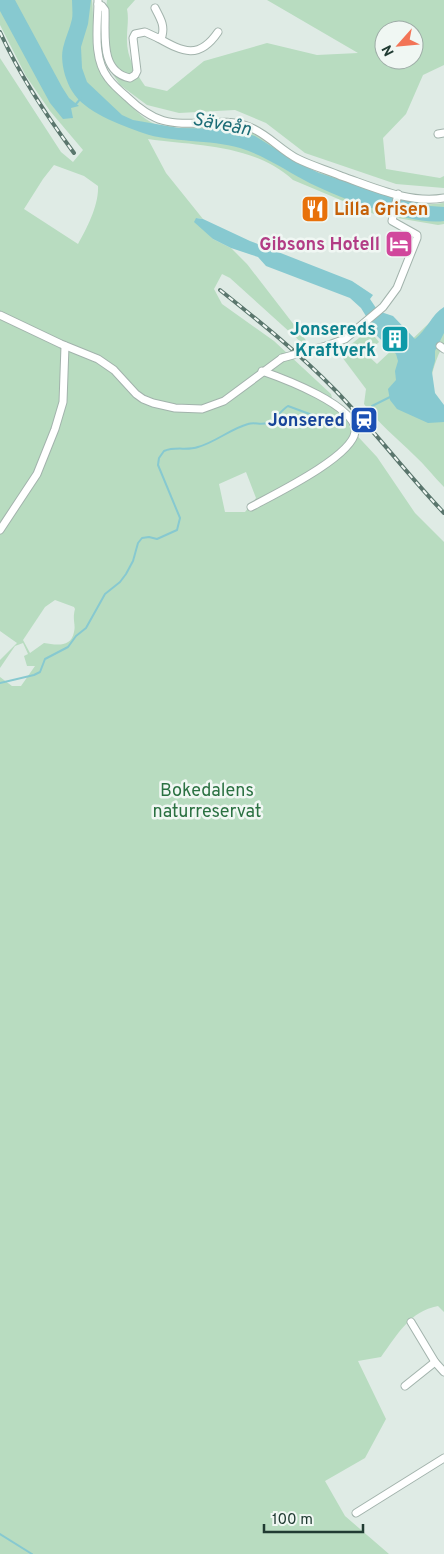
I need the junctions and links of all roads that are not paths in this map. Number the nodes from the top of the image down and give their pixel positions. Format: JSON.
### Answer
{"nodes":[{"id":1,"x":98,"y":2,"type":"edge"},
{"id":2,"x":154,"y":8,"type":"dead end"},
{"id":3,"x":218,"y":32,"type":"dead end"},
{"id":4,"x":158,"y":38,"type":"junction"},
{"id":5,"x":398,"y":195,"type":"junction"},
{"id":6,"x":444,"y":198,"type":"edge"},
{"id":7,"x":0,"y":315,"type":"edge"},
{"id":8,"x":65,"y":346,"type":"junction"},
{"id":9,"x":262,"y":371,"type":"junction"},
{"id":10,"x":251,"y":507,"type":"dead end"},
{"id":11,"x":0,"y":530,"type":"edge"},
{"id":12,"x":411,"y":1322,"type":"dead end"},
{"id":13,"x":436,"y":1362,"type":"junction"},
{"id":14,"x":444,"y":1372,"type":"edge"},
{"id":15,"x":405,"y":1386,"type":"dead end"},
{"id":16,"x":444,"y":1458,"type":"edge"},
{"id":17,"x":356,"y":1513,"type":"dead end"}],
"edges":[{"from":1,"to":4,"type":"street"},
{"from":1,"to":5,"type":"street"},
{"from":2,"to":4,"type":"street"},
{"from":3,"to":4,"type":"street"},
{"from":5,"to":6,"type":"street"},
{"from":5,"to":9,"type":"street","bridge":true},
{"from":7,"to":8,"type":"street"},
{"from":8,"to":9,"type":"street"},
{"from":8,"to":11,"type":"street"},
{"from":9,"to":10,"type":"street"},
{"from":12,"to":13,"type":"street"},
{"from":13,"to":14,"type":"street"},
{"from":13,"to":15,"type":"street"},
{"from":16,"to":17,"type":"street"}]}
